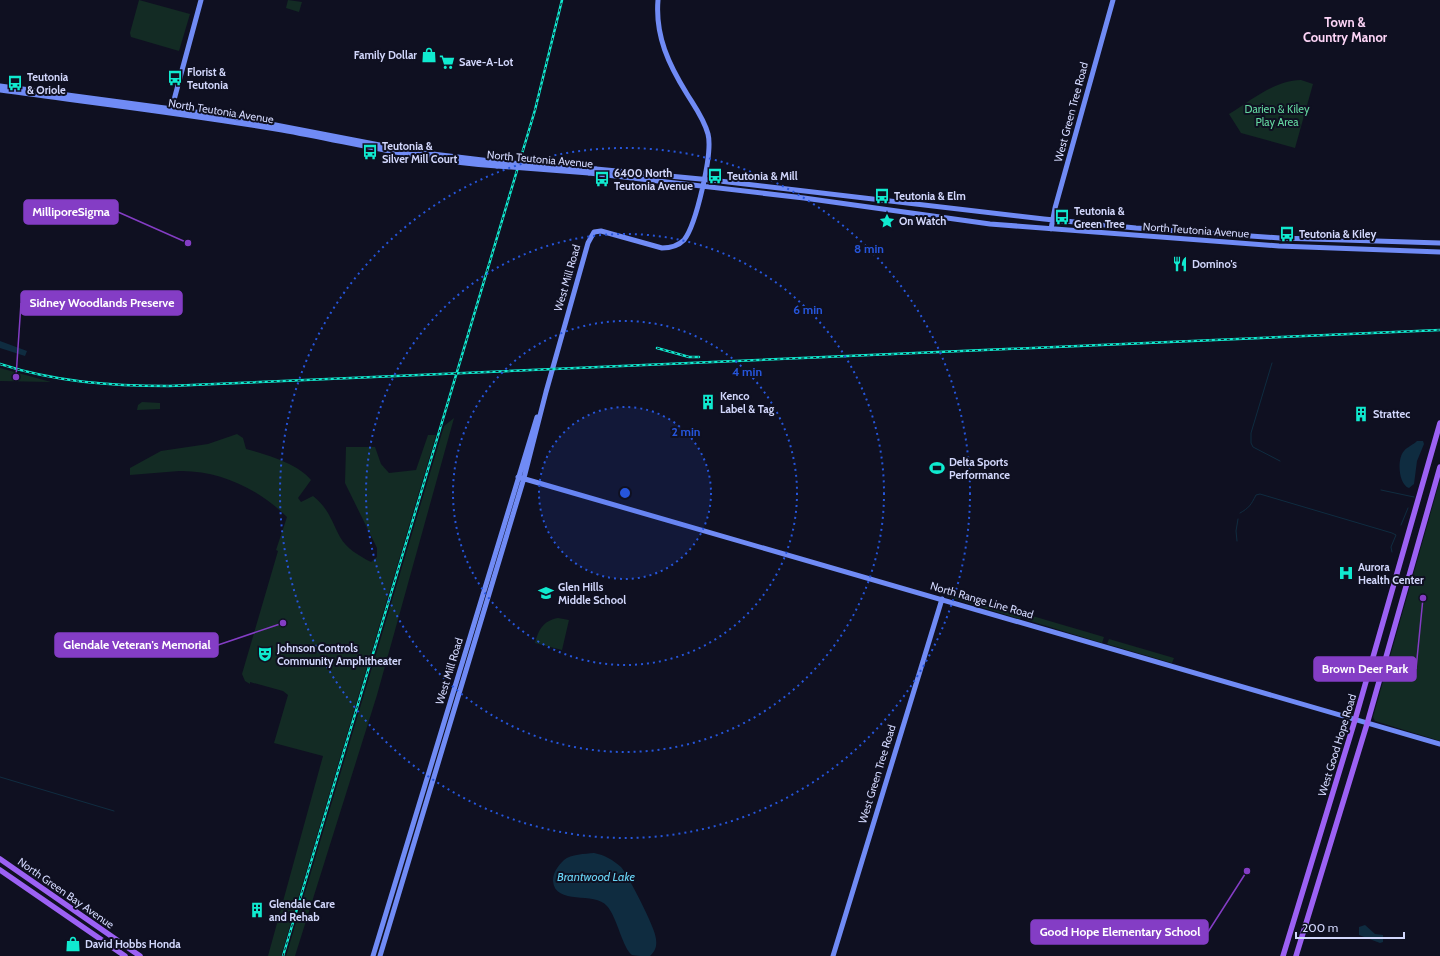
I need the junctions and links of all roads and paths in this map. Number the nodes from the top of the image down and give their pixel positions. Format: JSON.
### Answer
{"nodes":[{"id":1,"x":201,"y":0,"type":"edge"},
{"id":2,"x":658,"y":0,"type":"edge"},
{"id":3,"x":1113,"y":0,"type":"edge"},
{"id":4,"x":0,"y":86,"type":"edge"},
{"id":5,"x":0,"y":90,"type":"edge"},
{"id":6,"x":171,"y":107,"type":"junction"},
{"id":7,"x":170,"y":114,"type":"junction"},
{"id":8,"x":498,"y":164,"type":"junction"},
{"id":9,"x":704,"y":179,"type":"junction"},
{"id":10,"x":702,"y":186,"type":"junction"},
{"id":11,"x":1053,"y":220,"type":"junction"},
{"id":12,"x":1051,"y":229,"type":"junction"},
{"id":13,"x":1440,"y":243,"type":"edge"},
{"id":14,"x":1440,"y":252,"type":"edge"},
{"id":15,"x":1440,"y":423,"type":"edge"},
{"id":16,"x":1440,"y":467,"type":"edge"},
{"id":17,"x":521,"y":478,"type":"junction"},
{"id":18,"x":942,"y":599,"type":"junction"},
{"id":19,"x":1355,"y":720,"type":"junction"},
{"id":20,"x":1367,"y":724,"type":"junction"},
{"id":21,"x":1440,"y":744,"type":"edge"},
{"id":22,"x":0,"y":859,"type":"edge"},
{"id":23,"x":0,"y":870,"type":"edge"},
{"id":24,"x":125,"y":956,"type":"edge"},
{"id":25,"x":140,"y":956,"type":"edge"},
{"id":26,"x":373,"y":956,"type":"edge"},
{"id":27,"x":380,"y":956,"type":"edge"},
{"id":28,"x":833,"y":956,"type":"edge"},
{"id":29,"x":1283,"y":956,"type":"edge"},
{"id":30,"x":1296,"y":956,"type":"edge"}],
"edges":[{"from":1,"to":6,"type":"main road"},
{"from":2,"to":9,"type":"main road","name":"West Mill Road"},
{"from":3,"to":11,"type":"main road","name":"West Green Tree Road"},
{"from":4,"to":6,"type":"main road","name":"North Teutonia Avenue"},
{"from":5,"to":7,"type":"main road","name":"North Teutonia Avenue"},
{"from":6,"to":7,"type":"main road"},
{"from":6,"to":8,"type":"main road","name":"North Teutonia Avenue"},
{"from":7,"to":8,"type":"main road","name":"North Teutonia Avenue"},
{"from":8,"to":9,"type":"main road","name":"North Teutonia Avenue","bridge":true},
{"from":8,"to":10,"type":"main road","name":"North Teutonia Avenue","bridge":true},
{"from":9,"to":10,"type":"main road","name":"West Mill Road"},
{"from":9,"to":11,"type":"main road","name":"North Teutonia Avenue"},
{"from":10,"to":12,"type":"main road","name":"North Teutonia Avenue"},
{"from":10,"to":17,"type":"main road","name":"West Mill Road"},
{"from":11,"to":12,"type":"main road","name":"West Green Tree Road"},
{"from":11,"to":13,"type":"main road","name":"North Teutonia Avenue"},
{"from":12,"to":14,"type":"main road","name":"North Teutonia Avenue"},
{"from":15,"to":19,"type":"main road","name":"West Good Hope Road"},
{"from":16,"to":20,"type":"main road","name":"West Good Hope Road"},
{"from":17,"to":18,"type":"main road","name":"North Range Line Road"},
{"from":17,"to":26,"type":"main road","name":"West Mill Road"},
{"from":17,"to":27,"type":"main road","name":"West Mill Road"},
{"from":18,"to":19,"type":"main road","name":"North Range Line Road"},
{"from":18,"to":28,"type":"main road","name":"West Green Tree Road"},
{"from":19,"to":20,"type":"main road","name":"North Range Line Road"},
{"from":19,"to":29,"type":"main road","name":"West Good Hope Road"},
{"from":20,"to":21,"type":"main road","name":"North Range Line Road"},
{"from":20,"to":30,"type":"main road","name":"West Good Hope Road"},
{"from":22,"to":25,"type":"main road","name":"North Green Bay Avenue"},
{"from":23,"to":24,"type":"main road","name":"North Green Bay Avenue"}]}
